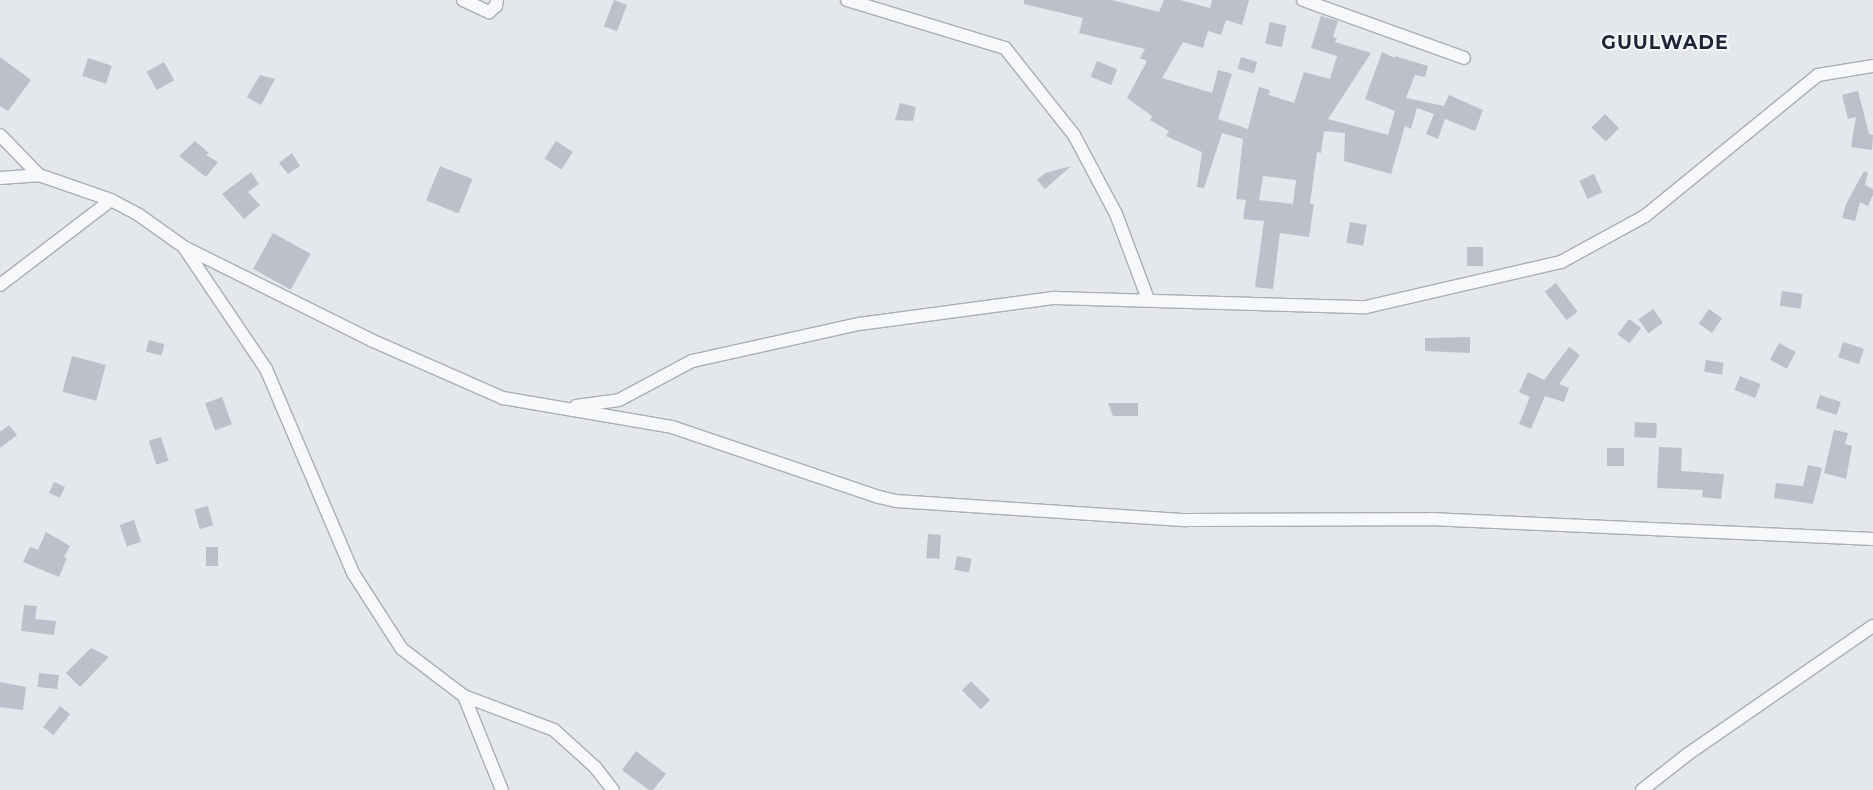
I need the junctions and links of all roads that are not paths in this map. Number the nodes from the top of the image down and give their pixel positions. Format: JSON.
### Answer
{"nodes":[{"id":1,"x":463,"y":0,"type":"edge"},
{"id":2,"x":497,"y":0,"type":"edge"},
{"id":3,"x":847,"y":0,"type":"edge"},
{"id":4,"x":1303,"y":0,"type":"edge"},
{"id":5,"x":1464,"y":58,"type":"dead end"},
{"id":6,"x":1873,"y":66,"type":"edge"},
{"id":7,"x":0,"y":136,"type":"edge"},
{"id":8,"x":39,"y":175,"type":"junction"},
{"id":9,"x":0,"y":178,"type":"edge"},
{"id":10,"x":111,"y":200,"type":"junction"},
{"id":11,"x":184,"y":247,"type":"junction"},
{"id":12,"x":0,"y":285,"type":"edge"},
{"id":13,"x":1148,"y":299,"type":"junction"},
{"id":14,"x":564,"y":408,"type":"junction"},
{"id":15,"x":1873,"y":539,"type":"edge"},
{"id":16,"x":1873,"y":626,"type":"edge"},
{"id":17,"x":464,"y":696,"type":"junction"},
{"id":18,"x":502,"y":790,"type":"edge"},
{"id":19,"x":613,"y":790,"type":"edge"},
{"id":20,"x":1642,"y":790,"type":"edge"}],
"edges":[{"from":1,"to":2,"type":"street"},
{"from":3,"to":13,"type":"street"},
{"from":4,"to":5,"type":"street"},
{"from":6,"to":13,"type":"street"},
{"from":7,"to":8,"type":"street"},
{"from":8,"to":9,"type":"street"},
{"from":8,"to":10,"type":"street"},
{"from":10,"to":11,"type":"street"},
{"from":10,"to":12,"type":"street"},
{"from":11,"to":14,"type":"street"},
{"from":11,"to":17,"type":"street"},
{"from":13,"to":14,"type":"street"},
{"from":14,"to":15,"type":"street"},
{"from":16,"to":20,"type":"street"},
{"from":17,"to":18,"type":"street"},
{"from":17,"to":19,"type":"street"}]}
